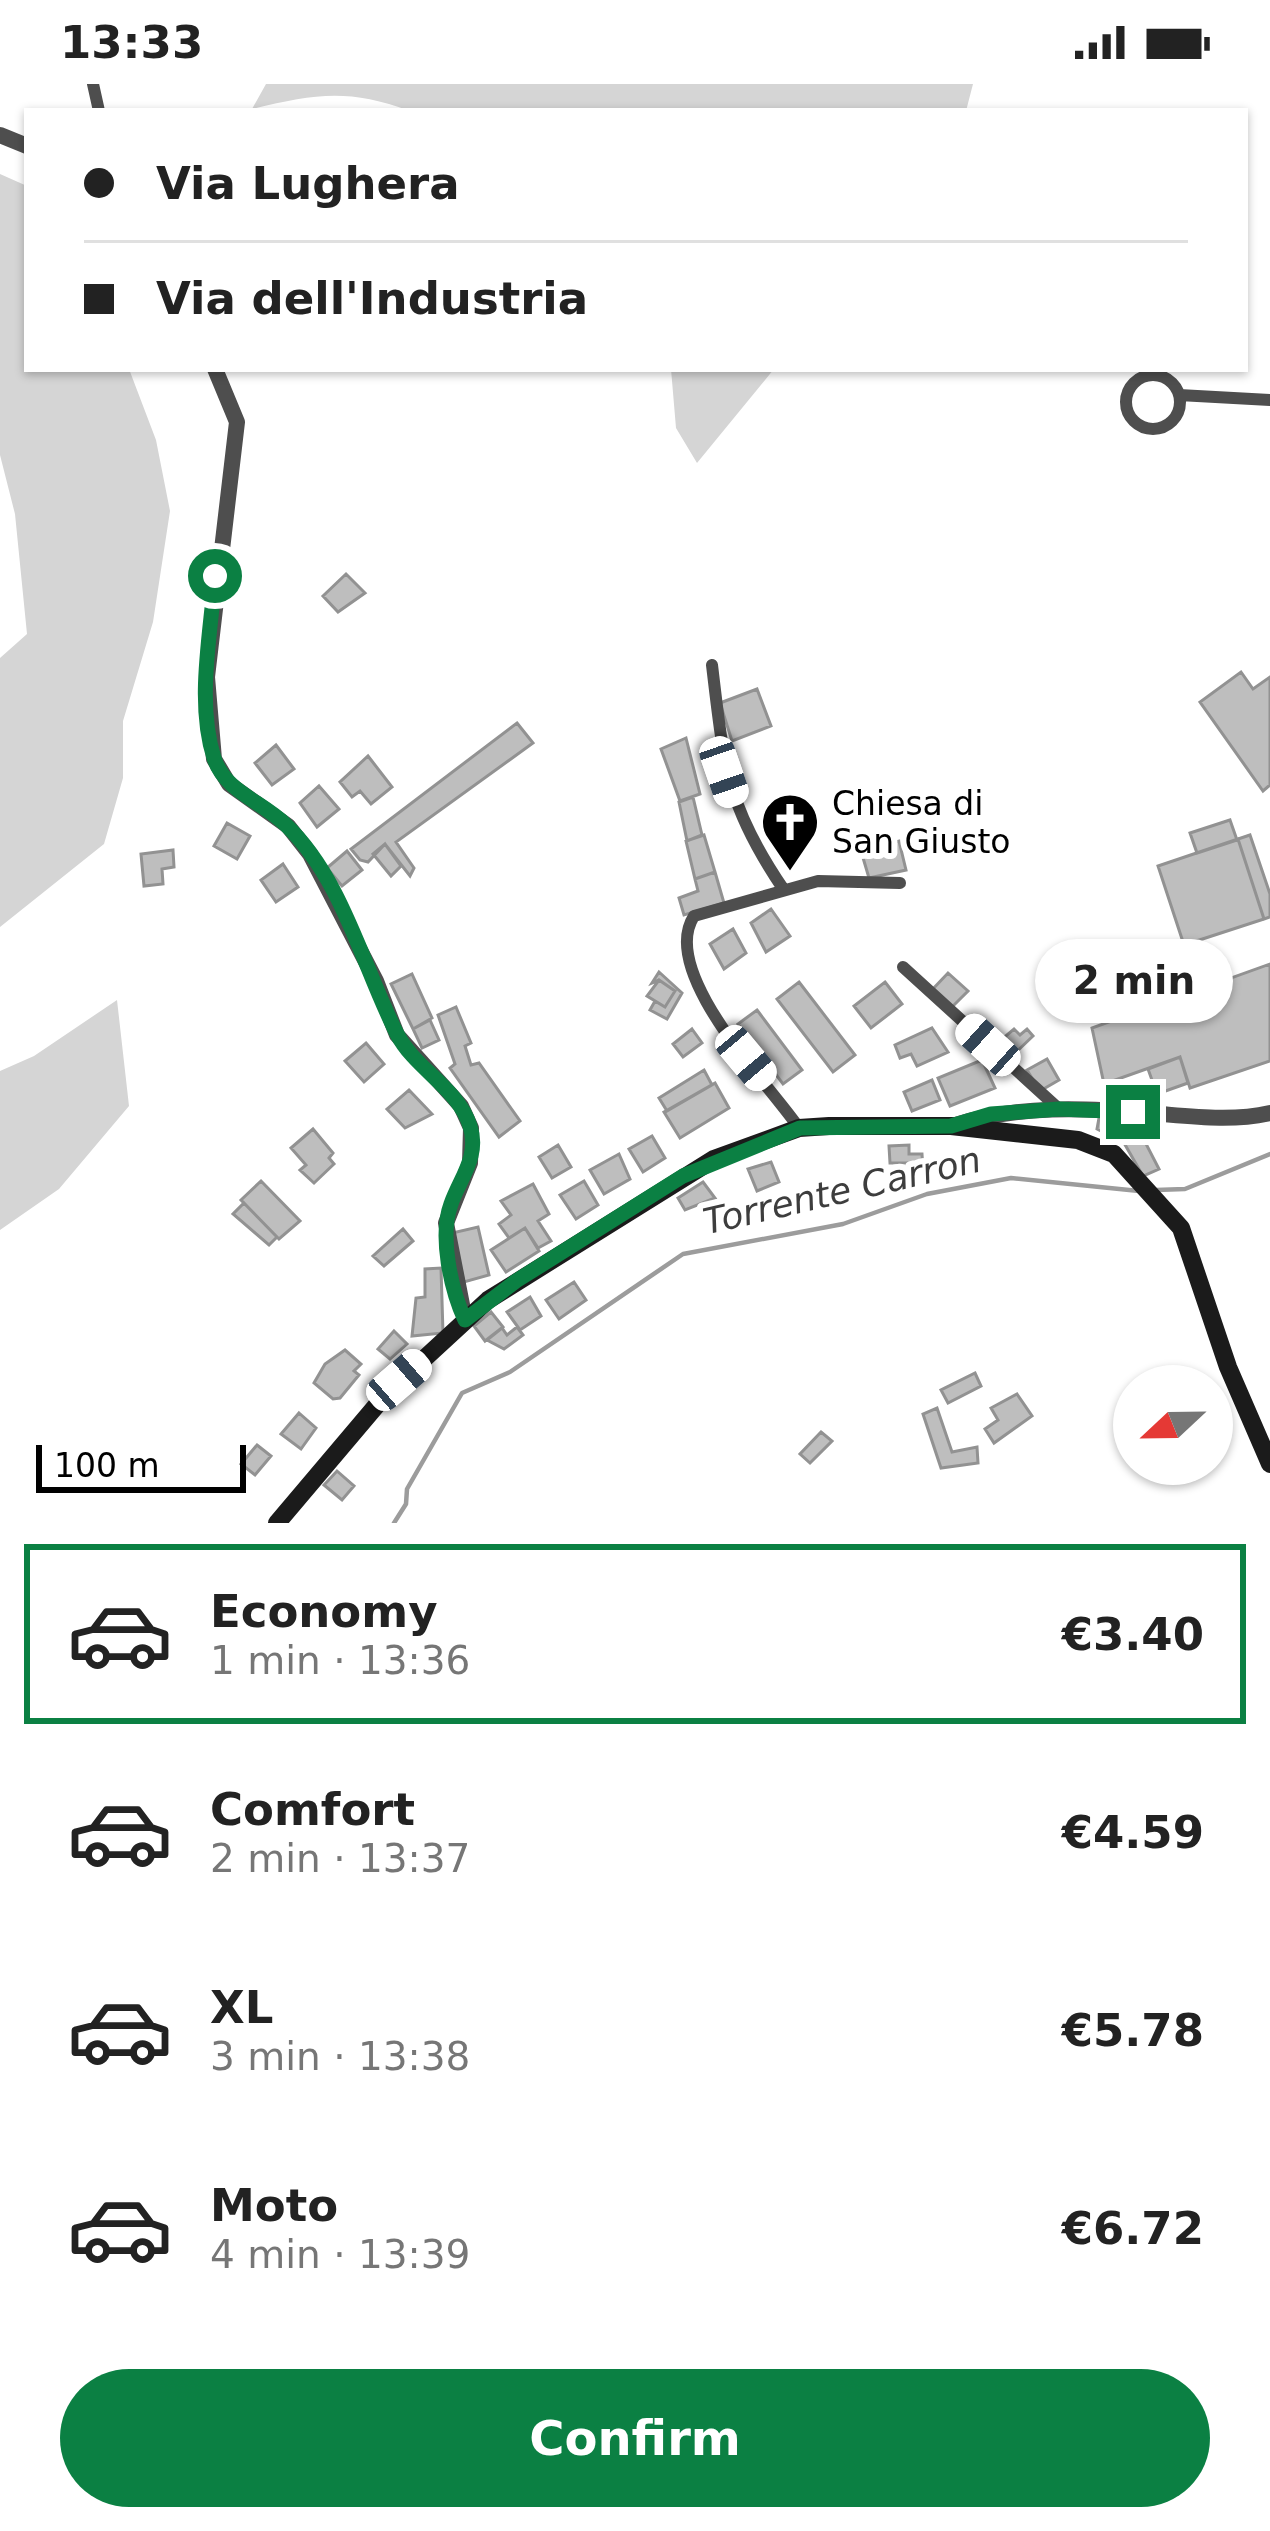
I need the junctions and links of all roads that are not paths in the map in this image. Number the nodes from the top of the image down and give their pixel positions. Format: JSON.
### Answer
{"nodes":[{"id":1,"x":216,"y":372,"type":"edge"},
{"id":2,"x":1179,"y":395,"type":"junction"},
{"id":3,"x":1270,"y":400,"type":"edge"},
{"id":4,"x":712,"y":665,"type":"dead end"},
{"id":5,"x":900,"y":884,"type":"dead end"},
{"id":6,"x":784,"y":890,"type":"junction"},
{"id":7,"x":903,"y":967,"type":"dead end"},
{"id":8,"x":1059,"y":1109,"type":"junction"},
{"id":9,"x":1270,"y":1113,"type":"edge"},
{"id":10,"x":951,"y":1126,"type":"junction"},
{"id":11,"x":800,"y":1128,"type":"junction"},
{"id":12,"x":465,"y":1320,"type":"junction"},
{"id":13,"x":1270,"y":1464,"type":"edge"},
{"id":14,"x":277,"y":1523,"type":"edge"}],
"edges":[{"from":1,"to":12,"type":"street"},
{"from":2,"to":2,"type":"street"},
{"from":2,"to":3,"type":"street"},
{"from":4,"to":6,"type":"street"},
{"from":5,"to":6,"type":"street"},
{"from":6,"to":11,"type":"street"},
{"from":7,"to":8,"type":"street"},
{"from":8,"to":9,"type":"street"},
{"from":8,"to":10,"type":"street"},
{"from":10,"to":11,"type":"main road"},
{"from":10,"to":13,"type":"main road"},
{"from":11,"to":12,"type":"main road"},
{"from":12,"to":14,"type":"main road"}]}
